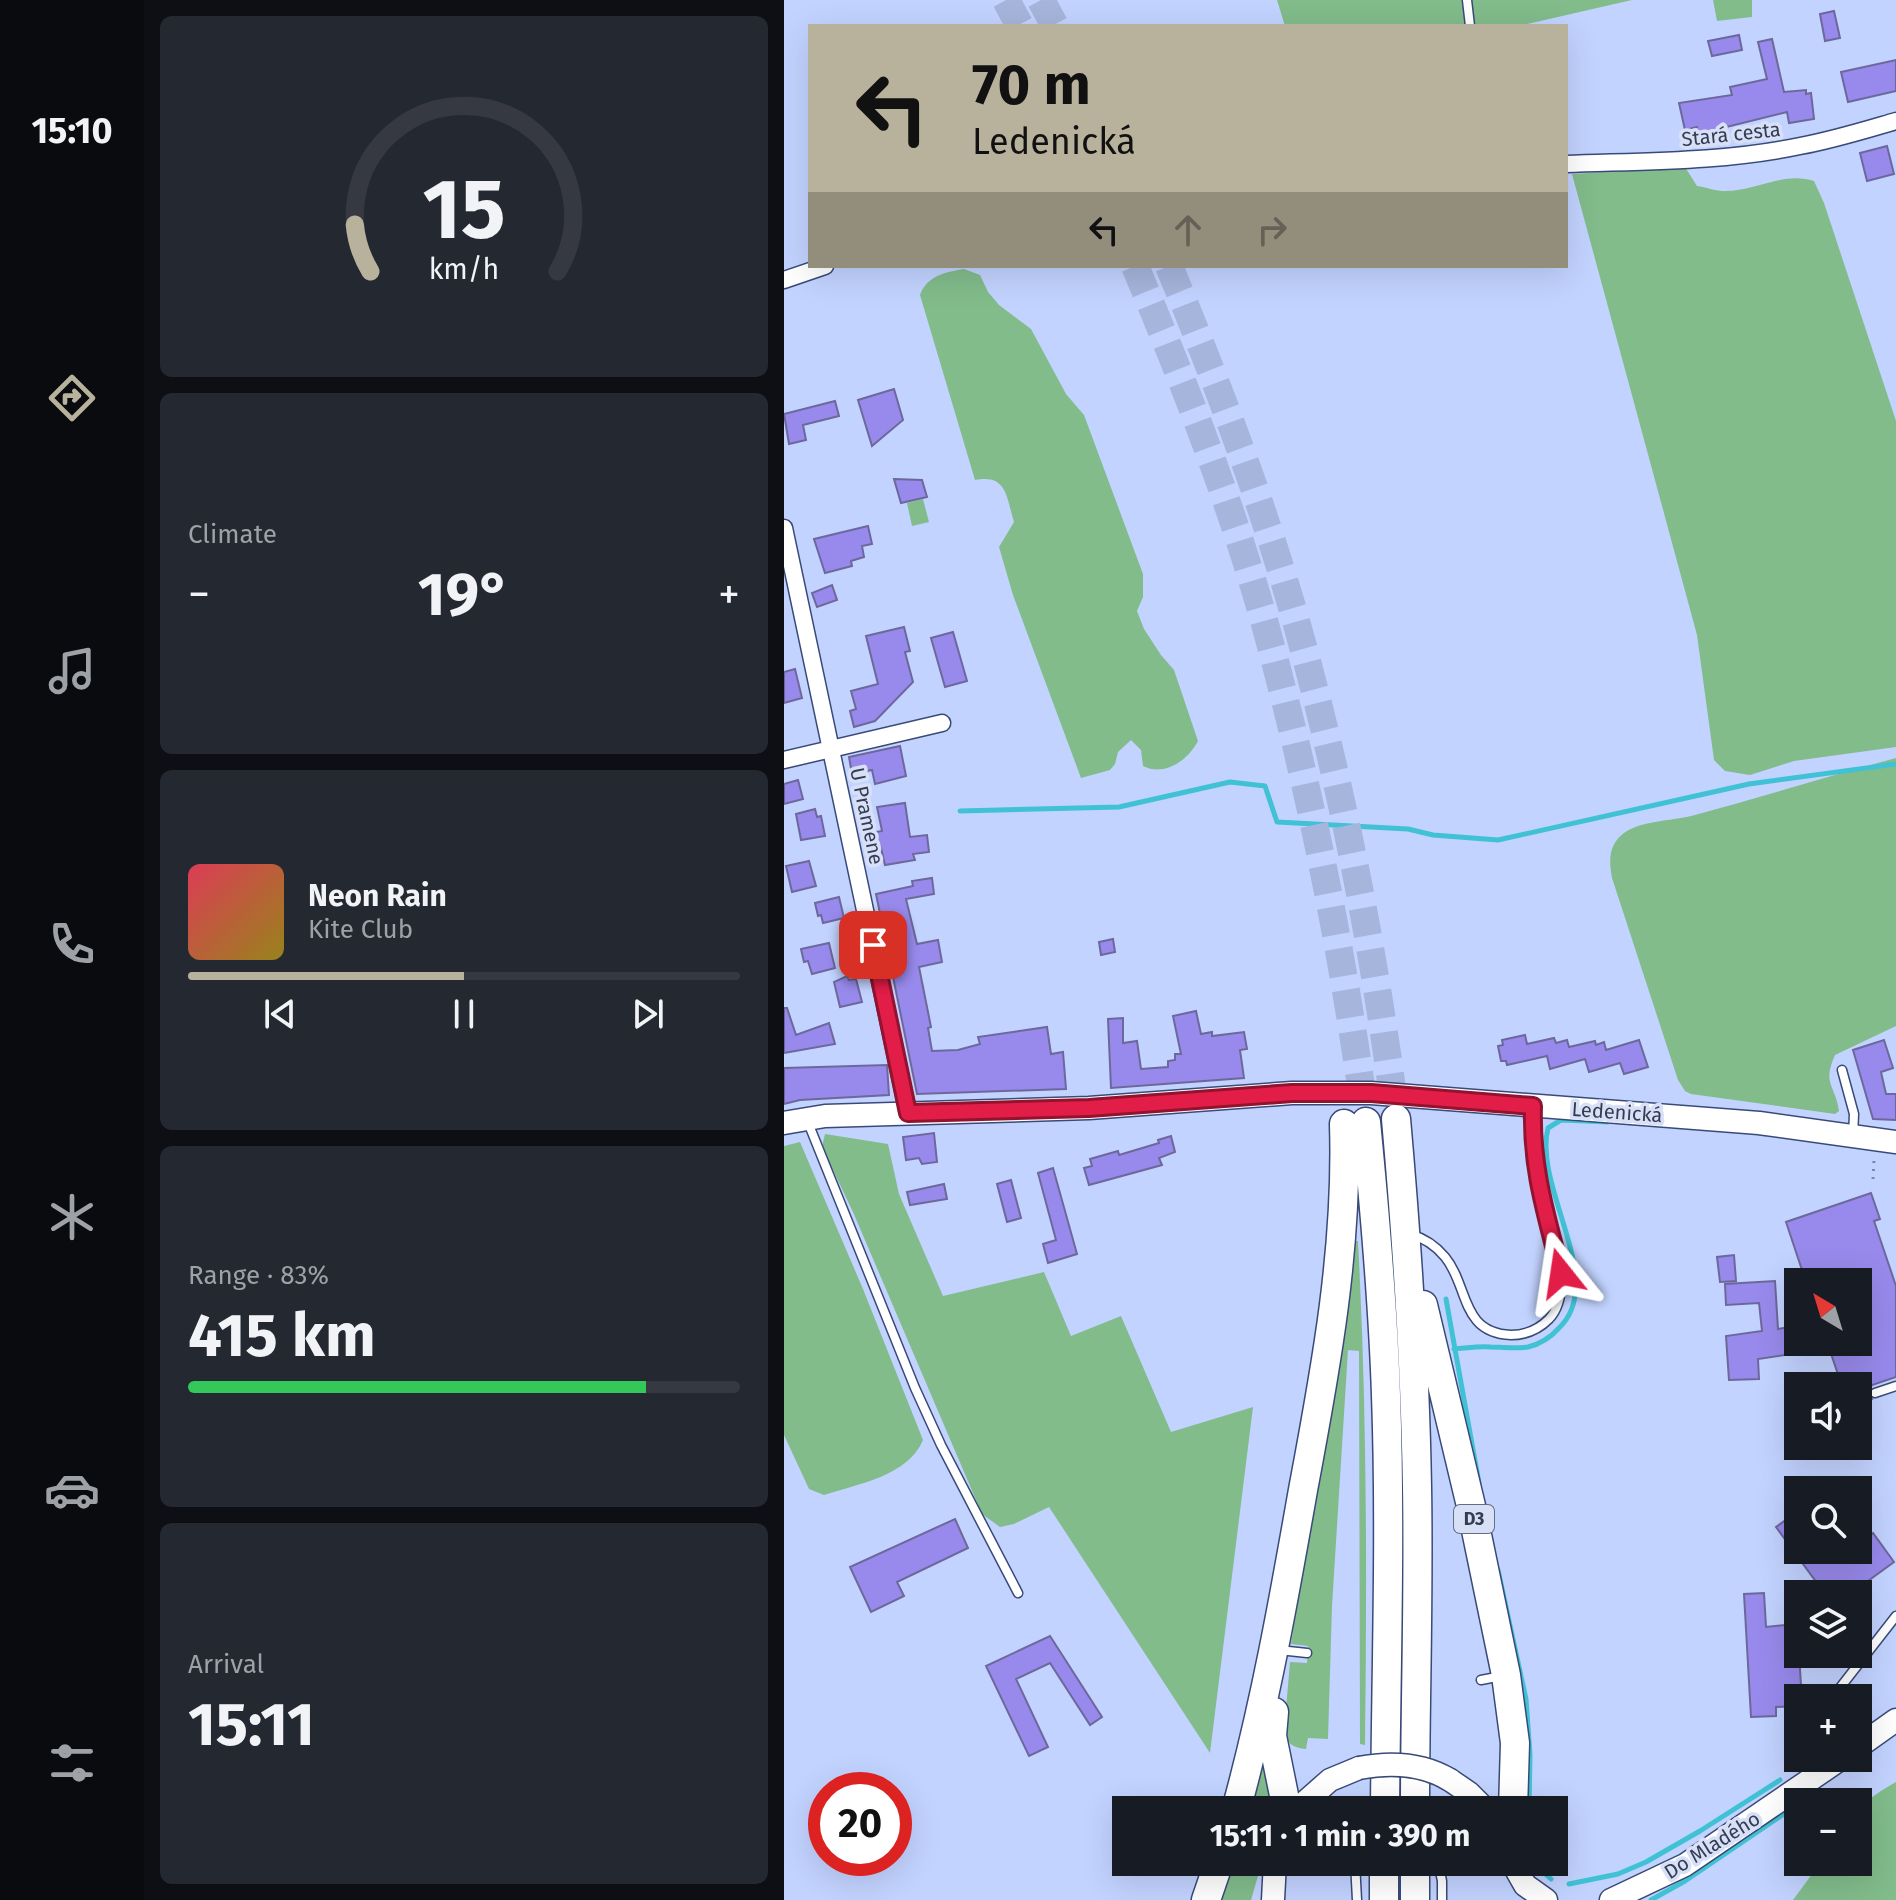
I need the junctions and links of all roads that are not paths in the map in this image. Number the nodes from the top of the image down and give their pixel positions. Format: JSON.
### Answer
{"nodes":[{"id":1,"x":1467,"y":0,"type":"edge"},
{"id":2,"x":1470,"y":24,"type":"edge"},
{"id":3,"x":1896,"y":121,"type":"edge"},
{"id":4,"x":1568,"y":164,"type":"edge"},
{"id":5,"x":819,"y":268,"type":"edge"},
{"id":6,"x":784,"y":280,"type":"edge"},
{"id":7,"x":784,"y":528,"type":"edge"},
{"id":8,"x":942,"y":723,"type":"dead end"},
{"id":9,"x":832,"y":748,"type":"junction"},
{"id":10,"x":784,"y":760,"type":"edge"},
{"id":11,"x":1842,"y":1070,"type":"dead end"},
{"id":12,"x":1533,"y":1106,"type":"junction"},
{"id":13,"x":908,"y":1113,"type":"junction"},
{"id":14,"x":807,"y":1119,"type":"junction"},
{"id":15,"x":1396,"y":1119,"type":"tunnel mouth"},
{"id":16,"x":784,"y":1123,"type":"edge"},
{"id":17,"x":1875,"y":1140,"type":"edge"},
{"id":18,"x":1406,"y":1233,"type":"junction"},
{"id":19,"x":1896,"y":1386,"type":"edge"},
{"id":20,"x":1875,"y":1393,"type":"dead end"},
{"id":21,"x":1018,"y":1593,"type":"dead end"},
{"id":22,"x":1896,"y":1616,"type":"edge"},
{"id":23,"x":1279,"y":1636,"type":"junction"},
{"id":24,"x":1307,"y":1653,"type":"dead end"},
{"id":25,"x":1843,"y":1684,"type":"edge"},
{"id":26,"x":1896,"y":1720,"type":"edge"},
{"id":27,"x":1872,"y":1737,"type":"edge"},
{"id":28,"x":1821,"y":1772,"type":"edge"},
{"id":29,"x":1240,"y":1796,"type":"edge"},
{"id":30,"x":1284,"y":1796,"type":"edge"},
{"id":31,"x":1312,"y":1796,"type":"edge"},
{"id":32,"x":1385,"y":1796,"type":"edge"},
{"id":33,"x":1415,"y":1796,"type":"edge"},
{"id":34,"x":1472,"y":1796,"type":"edge"},
{"id":35,"x":1513,"y":1796,"type":"edge"},
{"id":36,"x":1214,"y":1876,"type":"edge"},
{"id":37,"x":1271,"y":1876,"type":"edge"},
{"id":38,"x":1274,"y":1876,"type":"edge"},
{"id":39,"x":1356,"y":1876,"type":"edge"},
{"id":40,"x":1384,"y":1876,"type":"edge"},
{"id":41,"x":1415,"y":1876,"type":"edge"},
{"id":42,"x":1441,"y":1876,"type":"edge"},
{"id":43,"x":1513,"y":1876,"type":"edge"},
{"id":44,"x":1520,"y":1876,"type":"edge"},
{"id":45,"x":1617,"y":1899,"type":"edge"},
{"id":46,"x":1206,"y":1900,"type":"edge"},
{"id":47,"x":1262,"y":1900,"type":"edge"},
{"id":48,"x":1273,"y":1900,"type":"edge"},
{"id":49,"x":1357,"y":1900,"type":"edge"},
{"id":50,"x":1384,"y":1900,"type":"edge"},
{"id":51,"x":1415,"y":1900,"type":"edge"},
{"id":52,"x":1442,"y":1900,"type":"edge"},
{"id":53,"x":1514,"y":1900,"type":"edge"},
{"id":54,"x":1546,"y":1900,"type":"edge"}],
"edges":[{"from":1,"to":2,"type":"lane"},
{"from":3,"to":4,"type":"street","name":"Stará cesta"},
{"from":5,"to":6,"type":"street"},
{"from":7,"to":9,"type":"street","name":"U Pramene"},
{"from":8,"to":9,"type":"street"},
{"from":9,"to":10,"type":"street"},
{"from":9,"to":13,"type":"street","name":"U Pramene"},
{"from":11,"to":17,"type":"lane"},
{"from":12,"to":13,"type":"main road","name":"Ledenická"},
{"from":12,"to":17,"type":"main road","name":"Ledenická"},
{"from":12,"to":18,"type":"lane"},
{"from":13,"to":14,"type":"main road","name":"Ledenická"},
{"from":14,"to":16,"type":"main road","name":"Ledenická"},
{"from":14,"to":21,"type":"lane"},
{"from":15,"to":18,"type":"highway","number":"D3"},
{"from":18,"to":33,"type":"highway","number":"D3"},
{"from":18,"to":35,"type":"highway","number":"D3"},
{"from":19,"to":20,"type":"lane"},
{"from":22,"to":25,"type":"lane"},
{"from":23,"to":24,"type":"lane"},
{"from":23,"to":29,"type":"highway"},
{"from":23,"to":30,"type":"highway"},
{"from":23,"to":32,"type":"highway"},
{"from":26,"to":27,"type":"main road"},
{"from":28,"to":45,"type":"main road","name":"Do Mladého"},
{"from":31,"to":34,"type":"main road","bridge":true},
{"from":36,"to":46,"type":"highway"},
{"from":37,"to":47,"type":"main road"},
{"from":38,"to":48,"type":"main road"},
{"from":39,"to":49,"type":"lane"},
{"from":40,"to":50,"type":"highway"},
{"from":41,"to":51,"type":"highway"},
{"from":42,"to":52,"type":"lane"},
{"from":43,"to":53,"type":"main road"},
{"from":44,"to":54,"type":"main road"}]}
